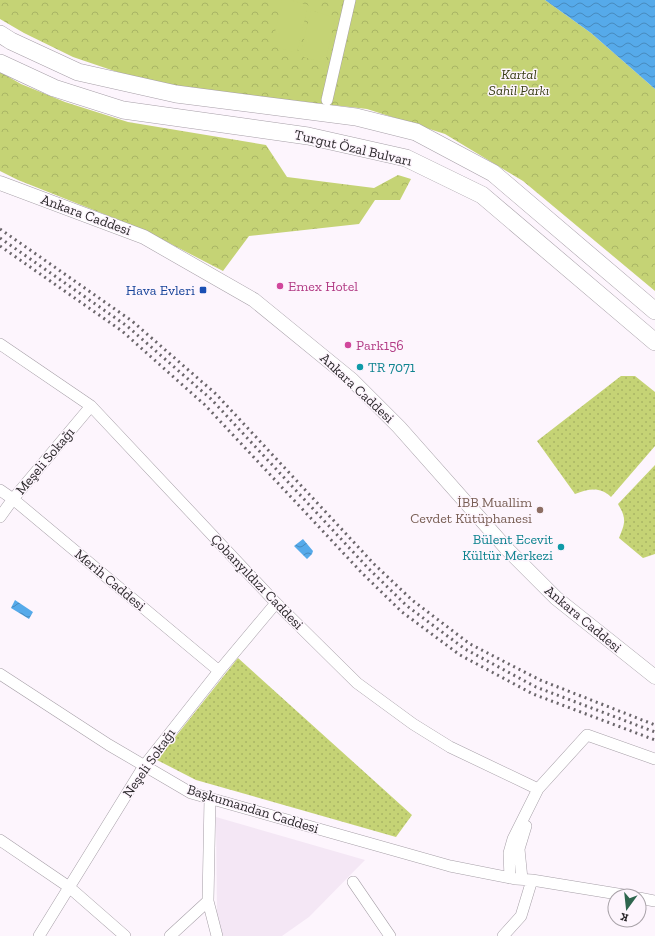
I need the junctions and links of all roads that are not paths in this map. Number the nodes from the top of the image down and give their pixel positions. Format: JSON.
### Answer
{"nodes":[{"id":1,"x":350,"y":0,"type":"edge"},
{"id":2,"x":0,"y":34,"type":"edge"},
{"id":3,"x":0,"y":63,"type":"edge"},
{"id":4,"x":327,"y":100,"type":"dead end"},
{"id":5,"x":0,"y":183,"type":"edge"},
{"id":6,"x":655,"y":311,"type":"edge"},
{"id":7,"x":655,"y":342,"type":"edge"},
{"id":8,"x":0,"y":344,"type":"edge"},
{"id":9,"x":91,"y":406,"type":"junction"},
{"id":10,"x":0,"y":490,"type":"edge"},
{"id":11,"x":13,"y":499,"type":"junction"},
{"id":12,"x":0,"y":517,"type":"edge"},
{"id":13,"x":276,"y":603,"type":"junction"},
{"id":14,"x":218,"y":671,"type":"junction"},
{"id":15,"x":0,"y":674,"type":"edge"},
{"id":16,"x":655,"y":677,"type":"edge"},
{"id":17,"x":655,"y":759,"type":"edge"},
{"id":18,"x":144,"y":766,"type":"junction"},
{"id":19,"x":538,"y":790,"type":"junction"},
{"id":20,"x":210,"y":798,"type":"junction"},
{"id":21,"x":0,"y":840,"type":"edge"},
{"id":22,"x":510,"y":878,"type":"junction"},
{"id":23,"x":527,"y":880,"type":"junction"},
{"id":24,"x":353,"y":882,"type":"dead end"},
{"id":25,"x":69,"y":887,"type":"junction"},
{"id":26,"x":607,"y":892,"type":"edge"},
{"id":27,"x":208,"y":901,"type":"junction"},
{"id":28,"x":39,"y":936,"type":"edge"},
{"id":29,"x":125,"y":936,"type":"edge"},
{"id":30,"x":170,"y":936,"type":"edge"},
{"id":31,"x":217,"y":936,"type":"edge"},
{"id":32,"x":390,"y":936,"type":"edge"},
{"id":33,"x":503,"y":936,"type":"edge"}],
"edges":[{"from":1,"to":4,"type":"street"},
{"from":2,"to":6,"type":"highway","name":"Turgut Özal Bulvarı"},
{"from":3,"to":7,"type":"highway","name":"Turgut Özal Bulvarı"},
{"from":5,"to":16,"type":"main road","name":"Ankara Caddesi"},
{"from":8,"to":9,"type":"street","name":"Çobanyıldızı Caddesi"},
{"from":9,"to":11,"type":"street","name":"Meşeli Sokağı"},
{"from":9,"to":13,"type":"street","name":"Çobanyıldızı Caddesi"},
{"from":10,"to":11,"type":"street","name":"Merih Caddesi"},
{"from":11,"to":12,"type":"street","name":"Meşeli Sokağı"},
{"from":11,"to":14,"type":"street","name":"Merih Caddesi"},
{"from":13,"to":14,"type":"street","name":"Neşeli Sokağı"},
{"from":13,"to":19,"type":"street","name":"Çobanyıldızı Caddesi"},
{"from":14,"to":18,"type":"street","name":"Neşeli Sokağı"},
{"from":15,"to":18,"type":"street","name":"Başkumandan Caddesi"},
{"from":17,"to":19,"type":"street"},
{"from":18,"to":20,"type":"street","name":"Başkumandan Caddesi"},
{"from":18,"to":25,"type":"street","name":"Neşeli Sokağı"},
{"from":19,"to":22,"type":"street"},
{"from":19,"to":23,"type":"street"},
{"from":20,"to":22,"type":"street","name":"Başkumandan Caddesi"},
{"from":20,"to":27,"type":"street"},
{"from":21,"to":25,"type":"street"},
{"from":22,"to":23,"type":"street","name":"Başkumandan Caddesi"},
{"from":23,"to":26,"type":"street","name":"Başkumandan Caddesi"},
{"from":23,"to":33,"type":"street"},
{"from":24,"to":32,"type":"street"},
{"from":25,"to":28,"type":"street","name":"Neşeli Sokağı"},
{"from":25,"to":29,"type":"street"},
{"from":27,"to":30,"type":"street"},
{"from":27,"to":31,"type":"street"}]}
